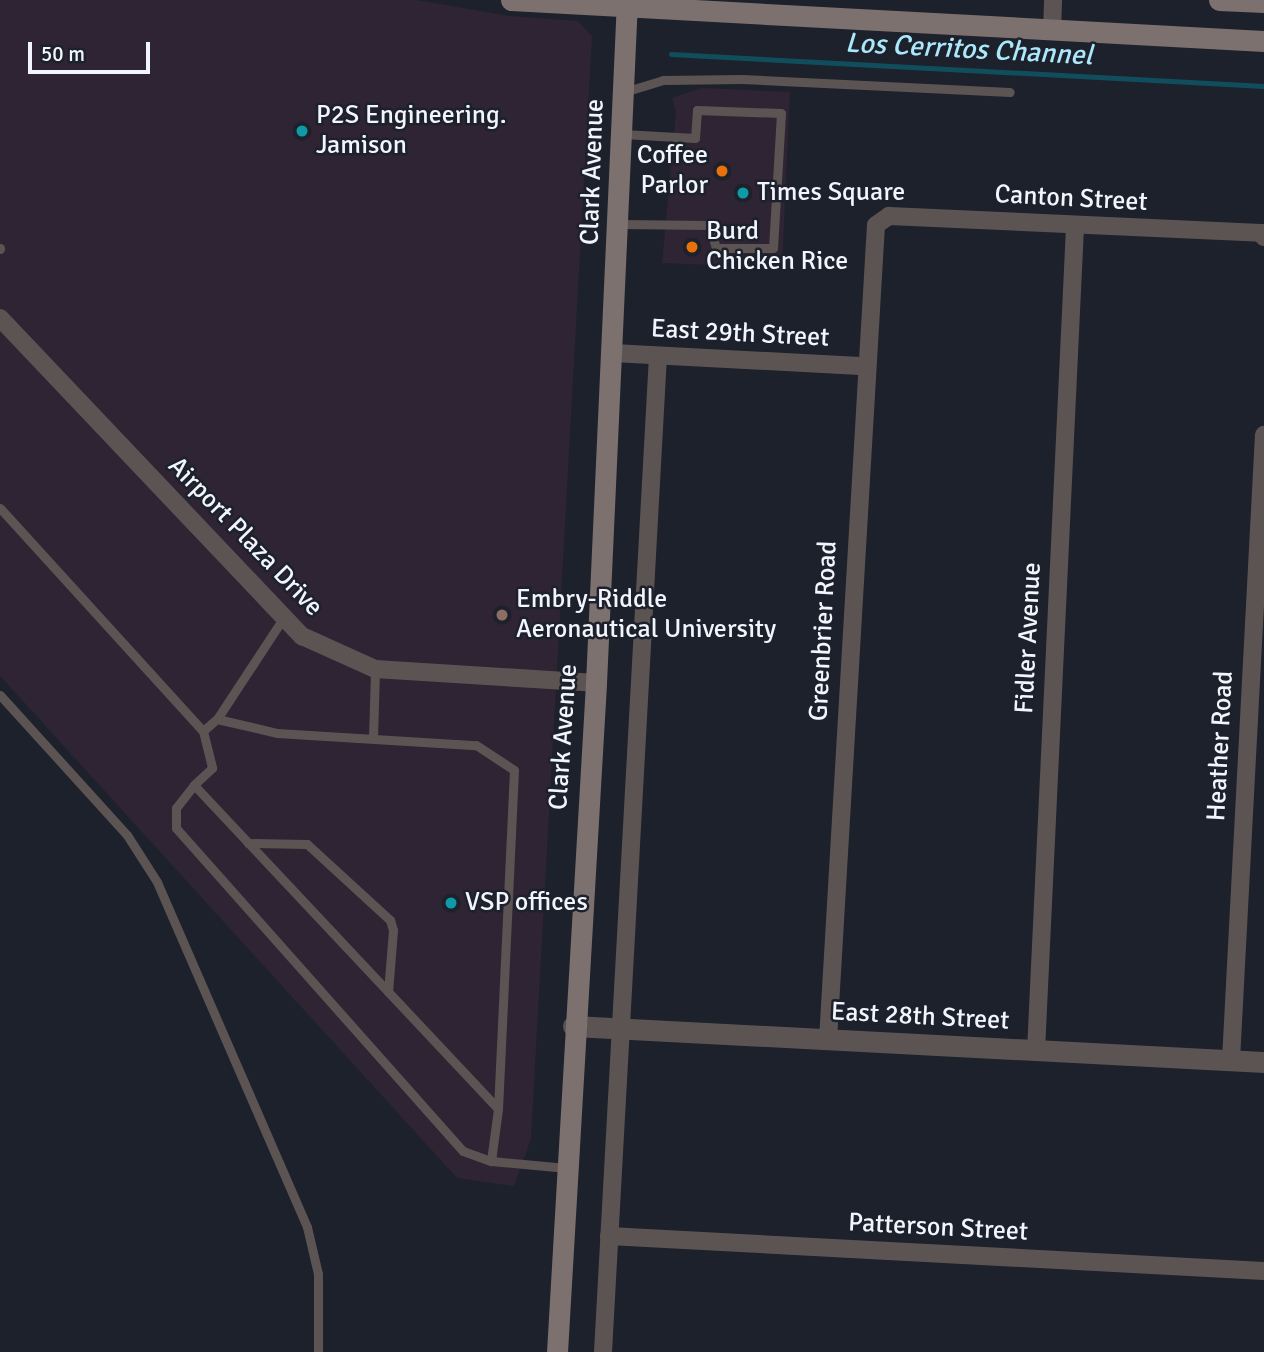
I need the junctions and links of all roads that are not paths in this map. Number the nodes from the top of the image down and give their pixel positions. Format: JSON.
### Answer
{"nodes":[{"id":1,"x":511,"y":0,"type":"edge"},
{"id":2,"x":1053,"y":0,"type":"edge"},
{"id":3,"x":1219,"y":0,"type":"edge"},
{"id":4,"x":1264,"y":2,"type":"edge"},
{"id":5,"x":627,"y":10,"type":"edge"},
{"id":6,"x":1052,"y":30,"type":"junction"},
{"id":7,"x":1264,"y":41,"type":"edge"},
{"id":8,"x":624,"y":86,"type":"junction"},
{"id":9,"x":1010,"y":92,"type":"dead end"},
{"id":10,"x":622,"y":134,"type":"junction"},
{"id":11,"x":619,"y":224,"type":"junction"},
{"id":12,"x":876,"y":225,"type":"joint"},
{"id":13,"x":1075,"y":227,"type":"junction"},
{"id":14,"x":1264,"y":237,"type":"edge"},
{"id":15,"x":0,"y":317,"type":"edge"},
{"id":16,"x":613,"y":353,"type":"junction"},
{"id":17,"x":658,"y":357,"type":"junction"},
{"id":18,"x":865,"y":366,"type":"junction"},
{"id":19,"x":1264,"y":435,"type":"edge"},
{"id":20,"x":1263,"y":480,"type":"edge"},
{"id":21,"x":0,"y":508,"type":"edge"},
{"id":22,"x":282,"y":620,"type":"junction"},
{"id":23,"x":375,"y":669,"type":"junction"},
{"id":24,"x":596,"y":683,"type":"junction"},
{"id":25,"x":0,"y":695,"type":"edge"},
{"id":26,"x":217,"y":719,"type":"junction"},
{"id":27,"x":202,"y":731,"type":"junction"},
{"id":28,"x":373,"y":738,"type":"junction"},
{"id":29,"x":194,"y":785,"type":"junction"},
{"id":30,"x":248,"y":843,"type":"junction"},
{"id":31,"x":388,"y":992,"type":"junction"},
{"id":32,"x":573,"y":1026,"type":"junction"},
{"id":33,"x":620,"y":1028,"type":"junction"},
{"id":34,"x":828,"y":1040,"type":"junction"},
{"id":35,"x":1036,"y":1051,"type":"junction"},
{"id":36,"x":1231,"y":1060,"type":"junction"},
{"id":37,"x":1264,"y":1062,"type":"edge"},
{"id":38,"x":498,"y":1109,"type":"junction"},
{"id":39,"x":491,"y":1161,"type":"junction"},
{"id":40,"x":567,"y":1168,"type":"junction"},
{"id":41,"x":609,"y":1236,"type":"junction"},
{"id":42,"x":1264,"y":1272,"type":"edge"},
{"id":43,"x":318,"y":1352,"type":"edge"},
{"id":44,"x":557,"y":1352,"type":"edge"},
{"id":45,"x":603,"y":1352,"type":"edge"}],
"edges":[{"from":1,"to":5,"type":"main road"},
{"from":2,"to":6,"type":"street"},
{"from":3,"to":4,"type":"main road"},
{"from":5,"to":6,"type":"main road"},
{"from":5,"to":8,"type":"main road","name":"Clark Avenue"},
{"from":6,"to":7,"type":"main road"},
{"from":8,"to":9,"type":"lane"},
{"from":8,"to":10,"type":"main road","name":"Clark Avenue"},
{"from":10,"to":11,"type":"main road","name":"Clark Avenue"},
{"from":10,"to":11,"type":"lane"},
{"from":11,"to":16,"type":"main road","name":"Clark Avenue"},
{"from":12,"to":13,"type":"street","name":"Canton Street"},
{"from":12,"to":18,"type":"street","name":"Greenbrier Road"},
{"from":13,"to":14,"type":"street","name":"Canton Street"},
{"from":13,"to":35,"type":"street","name":"Fidler Avenue"},
{"from":15,"to":22,"type":"street","name":"Airport Plaza Drive"},
{"from":16,"to":17,"type":"street","name":"East 29th Street"},
{"from":16,"to":24,"type":"main road","name":"Clark Avenue"},
{"from":17,"to":18,"type":"street","name":"East 29th Street"},
{"from":17,"to":33,"type":"street"},
{"from":18,"to":34,"type":"street","name":"Greenbrier Road"},
{"from":19,"to":20,"type":"street","name":"Heather Road"},
{"from":20,"to":36,"type":"street","name":"Heather Road"},
{"from":21,"to":27,"type":"lane"},
{"from":22,"to":23,"type":"street","name":"Airport Plaza Drive"},
{"from":22,"to":26,"type":"lane"},
{"from":23,"to":24,"type":"street","name":"Airport Plaza Drive"},
{"from":23,"to":28,"type":"lane"},
{"from":24,"to":32,"type":"main road","name":"Clark Avenue"},
{"from":25,"to":43,"type":"lane"},
{"from":26,"to":27,"type":"lane"},
{"from":26,"to":28,"type":"lane"},
{"from":27,"to":29,"type":"lane"},
{"from":28,"to":38,"type":"lane"},
{"from":29,"to":30,"type":"lane"},
{"from":29,"to":39,"type":"lane"},
{"from":30,"to":31,"type":"lane"},
{"from":30,"to":31,"type":"lane"},
{"from":31,"to":38,"type":"lane"},
{"from":32,"to":33,"type":"street","name":"East 28th Street"},
{"from":32,"to":40,"type":"main road","name":"Clark Avenue"},
{"from":33,"to":34,"type":"street","name":"East 28th Street"},
{"from":33,"to":41,"type":"street"},
{"from":34,"to":35,"type":"street","name":"East 28th Street"},
{"from":35,"to":36,"type":"street","name":"East 28th Street"},
{"from":36,"to":37,"type":"street","name":"East 28th Street"},
{"from":38,"to":39,"type":"lane"},
{"from":39,"to":40,"type":"lane"},
{"from":40,"to":44,"type":"main road","name":"Clark Avenue"},
{"from":41,"to":42,"type":"street","name":"Patterson Street"},
{"from":41,"to":45,"type":"street"}]}
